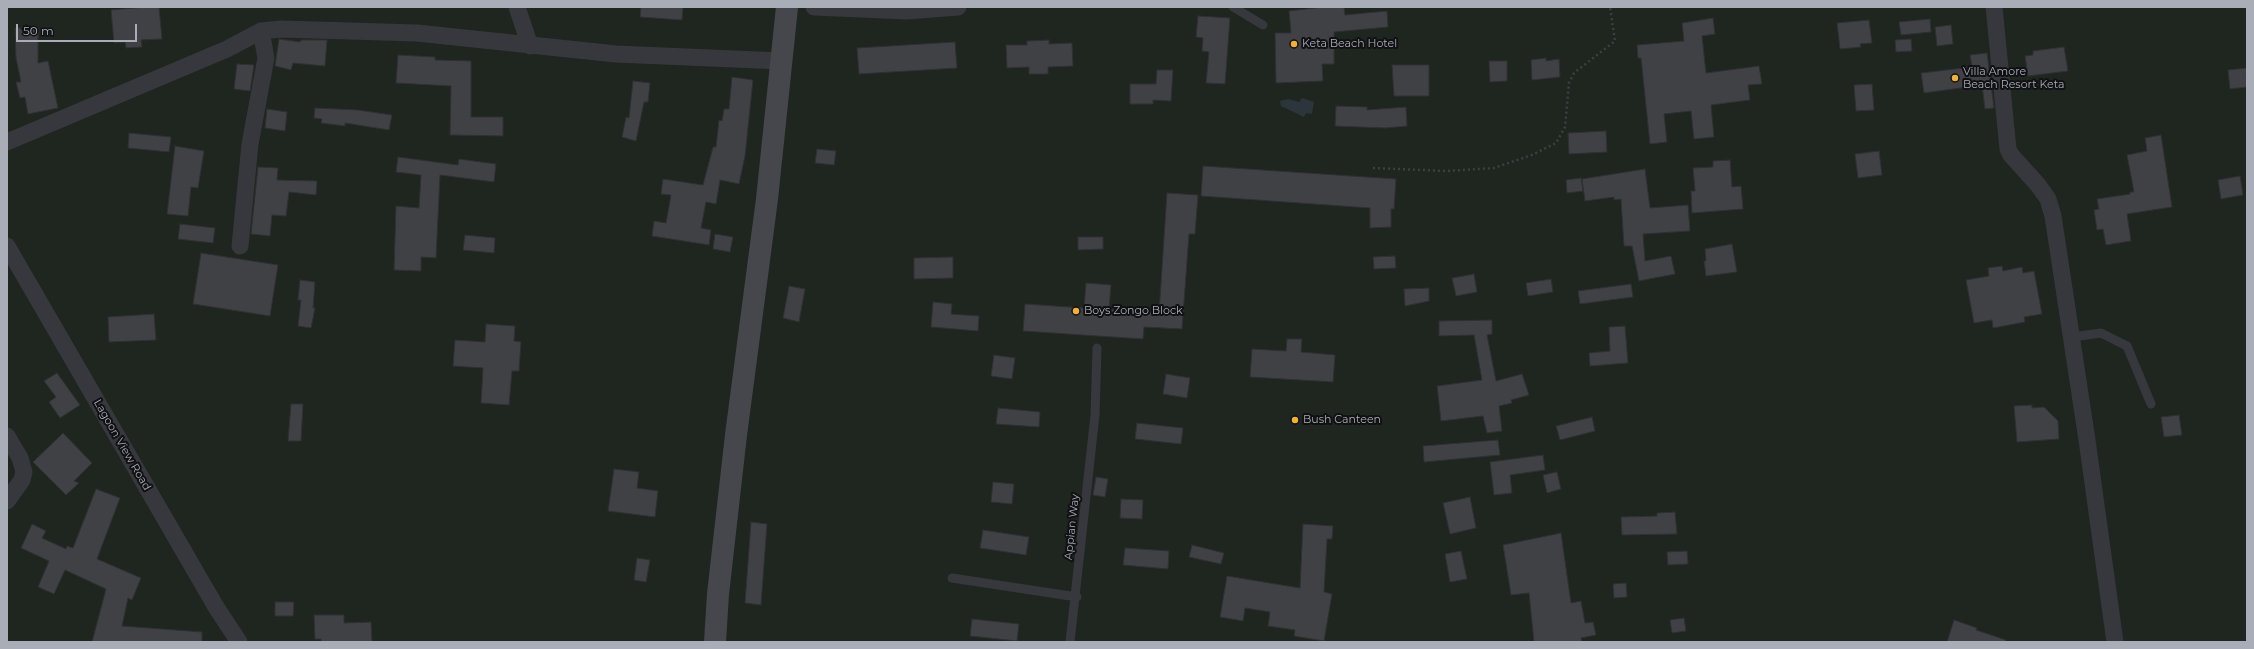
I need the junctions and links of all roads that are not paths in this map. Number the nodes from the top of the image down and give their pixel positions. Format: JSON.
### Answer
{"nodes":[{"id":1,"x":517,"y":7,"type":"edge"},
{"id":2,"x":787,"y":7,"type":"edge"},
{"id":3,"x":814,"y":7,"type":"edge"},
{"id":4,"x":958,"y":7,"type":"edge"},
{"id":5,"x":1233,"y":7,"type":"edge"},
{"id":6,"x":1994,"y":7,"type":"edge"},
{"id":7,"x":1263,"y":25,"type":"dead end"},
{"id":8,"x":261,"y":31,"type":"junction"},
{"id":9,"x":530,"y":46,"type":"junction"},
{"id":10,"x":782,"y":61,"type":"junction"},
{"id":11,"x":7,"y":142,"type":"edge"},
{"id":12,"x":7,"y":246,"type":"edge"},
{"id":13,"x":240,"y":246,"type":"dead end"},
{"id":14,"x":2072,"y":337,"type":"junction"},
{"id":15,"x":1097,"y":348,"type":"dead end"},
{"id":16,"x":2151,"y":404,"type":"dead end"},
{"id":17,"x":7,"y":436,"type":"edge"},
{"id":18,"x":7,"y":501,"type":"edge"},
{"id":19,"x":952,"y":578,"type":"dead end"},
{"id":20,"x":1077,"y":597,"type":"junction"},
{"id":21,"x":239,"y":642,"type":"edge"},
{"id":22,"x":715,"y":642,"type":"edge"},
{"id":23,"x":1070,"y":642,"type":"edge"},
{"id":24,"x":2115,"y":642,"type":"edge"}],
"edges":[{"from":1,"to":9,"type":"street"},
{"from":2,"to":10,"type":"main road"},
{"from":3,"to":4,"type":"street"},
{"from":5,"to":7,"type":"lane"},
{"from":6,"to":14,"type":"street"},
{"from":8,"to":9,"type":"street"},
{"from":8,"to":11,"type":"street"},
{"from":8,"to":13,"type":"street"},
{"from":9,"to":10,"type":"street"},
{"from":10,"to":22,"type":"main road"},
{"from":12,"to":21,"type":"street","name":"Lagoon View Road"},
{"from":14,"to":16,"type":"lane"},
{"from":14,"to":24,"type":"street"},
{"from":15,"to":20,"type":"lane","name":"Appian Way"},
{"from":17,"to":18,"type":"street"},
{"from":19,"to":20,"type":"lane"},
{"from":20,"to":23,"type":"lane","name":"Appian Way"}]}
